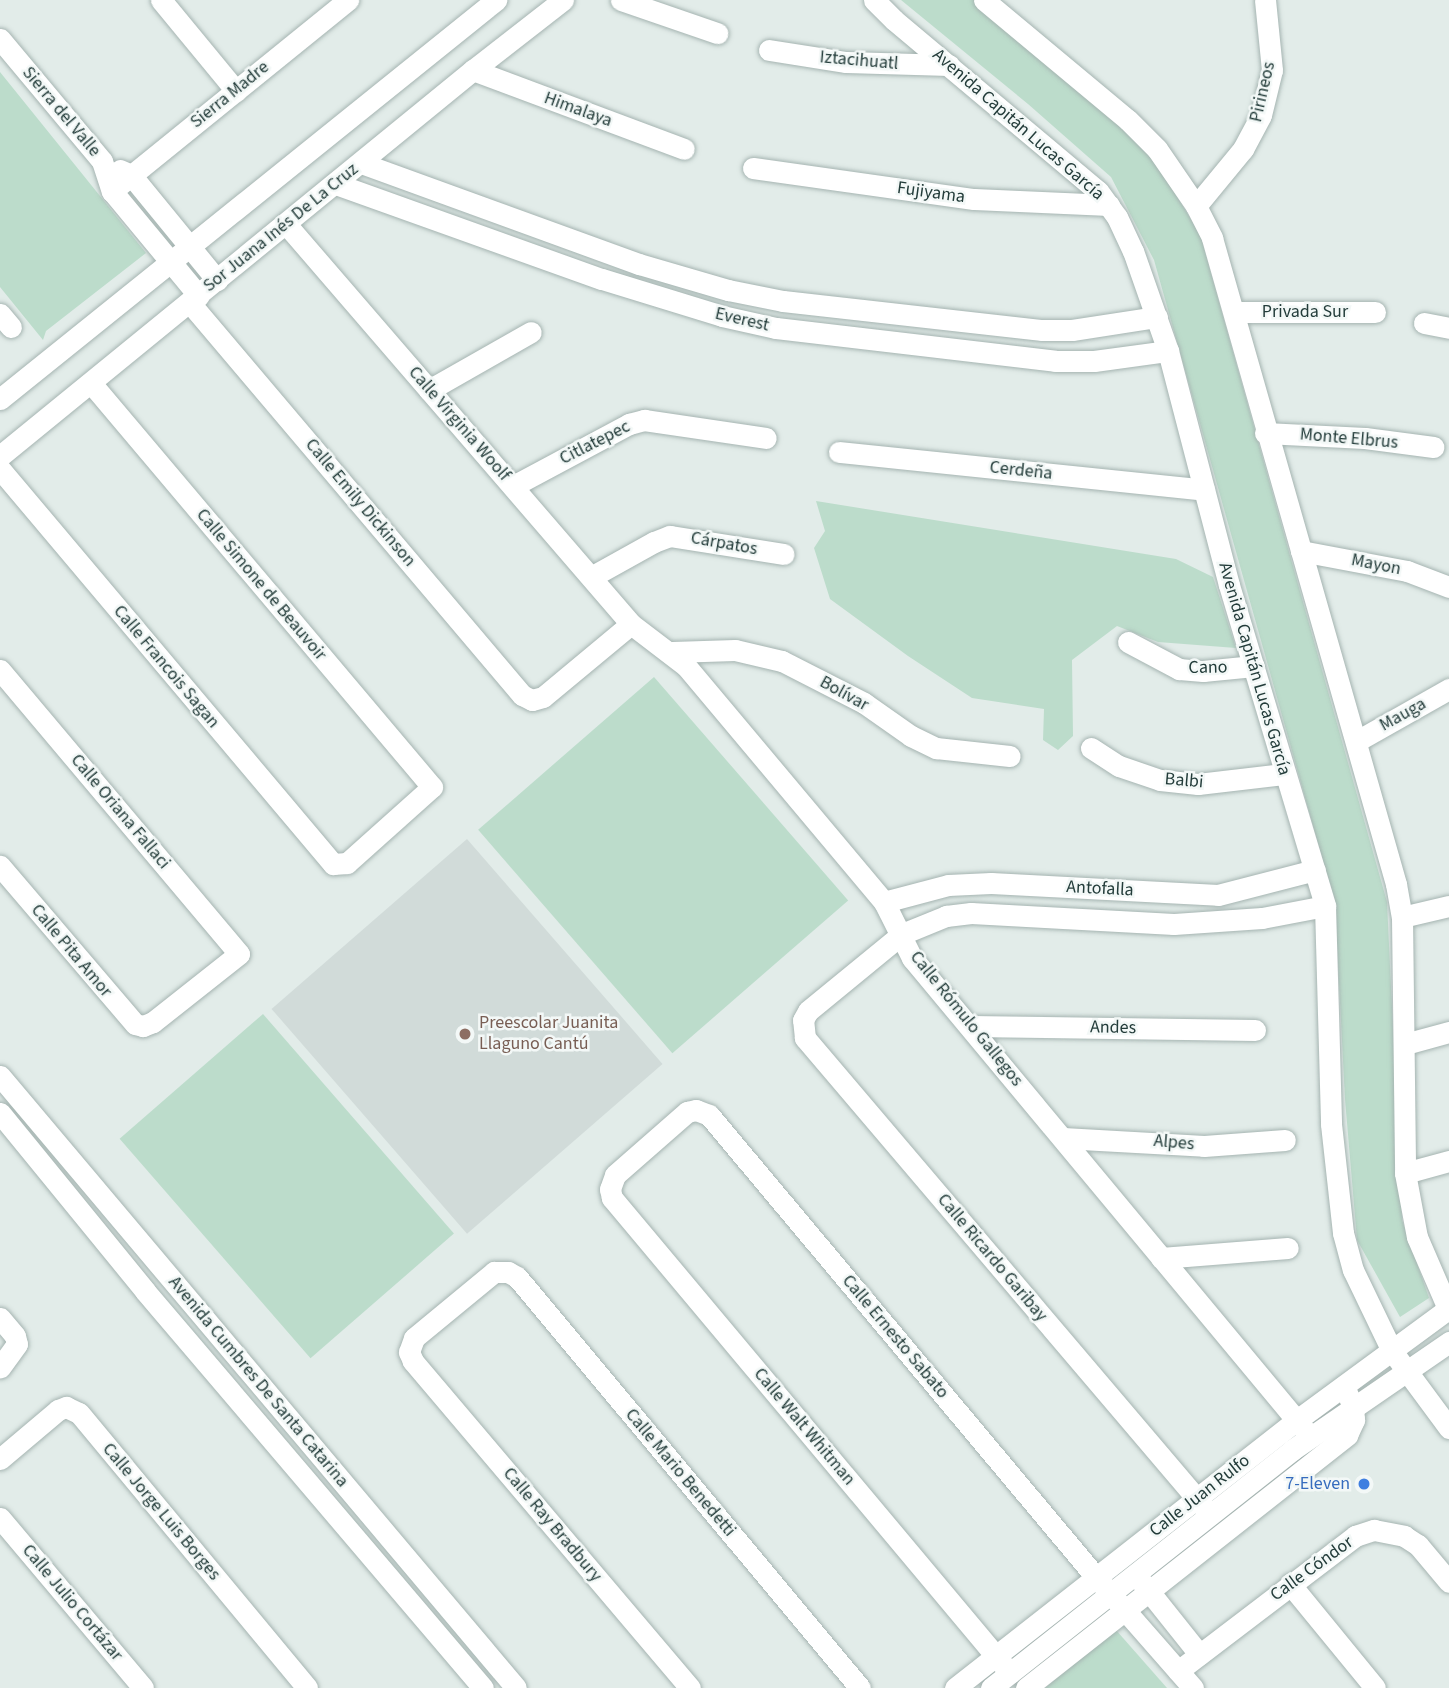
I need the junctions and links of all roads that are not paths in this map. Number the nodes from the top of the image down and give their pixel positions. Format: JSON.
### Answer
{"nodes":[{"id":1,"x":161,"y":0,"type":"edge"},
{"id":2,"x":496,"y":0,"type":"edge"},
{"id":3,"x":563,"y":0,"type":"edge"},
{"id":4,"x":621,"y":0,"type":"edge"},
{"id":5,"x":874,"y":0,"type":"edge"},
{"id":6,"x":984,"y":0,"type":"edge"},
{"id":7,"x":1265,"y":0,"type":"edge"},
{"id":8,"x":346,"y":1,"type":"edge"},
{"id":9,"x":717,"y":33,"type":"dead end"},
{"id":10,"x":0,"y":39,"type":"edge"},
{"id":11,"x":769,"y":50,"type":"dead end"},
{"id":12,"x":949,"y":65,"type":"junction"},
{"id":13,"x":473,"y":70,"type":"junction"},
{"id":14,"x":236,"y":91,"type":"junction"},
{"id":15,"x":684,"y":149,"type":"dead end"},
{"id":16,"x":102,"y":162,"type":"junction"},
{"id":17,"x":361,"y":163,"type":"junction"},
{"id":18,"x":753,"y":168,"type":"dead end"},
{"id":19,"x":131,"y":175,"type":"junction"},
{"id":20,"x":336,"y":184,"type":"junction"},
{"id":21,"x":112,"y":191,"type":"junction"},
{"id":22,"x":1110,"y":205,"type":"junction"},
{"id":23,"x":1196,"y":206,"type":"junction"},
{"id":24,"x":286,"y":225,"type":"junction"},
{"id":25,"x":190,"y":247,"type":"junction"},
{"id":26,"x":171,"y":262,"type":"junction"},
{"id":27,"x":217,"y":281,"type":"junction"},
{"id":28,"x":194,"y":299,"type":"junction"},
{"id":29,"x":1234,"y":312,"type":"junction"},
{"id":30,"x":1375,"y":312,"type":"dead end"},
{"id":31,"x":1157,"y":317,"type":"junction"},
{"id":32,"x":1424,"y":323,"type":"dead end"},
{"id":33,"x":1449,"y":328,"type":"edge"},
{"id":34,"x":531,"y":332,"type":"dead end"},
{"id":35,"x":1168,"y":351,"type":"junction"},
{"id":36,"x":91,"y":383,"type":"junction"},
{"id":37,"x":429,"y":390,"type":"junction"},
{"id":38,"x":0,"y":399,"type":"edge"},
{"id":39,"x":1265,"y":433,"type":"junction"},
{"id":40,"x":766,"y":438,"type":"dead end"},
{"id":41,"x":1433,"y":447,"type":"dead end"},
{"id":42,"x":839,"y":452,"type":"dead end"},
{"id":43,"x":0,"y":456,"type":"edge"},
{"id":44,"x":0,"y":469,"type":"edge"},
{"id":45,"x":513,"y":486,"type":"junction"},
{"id":46,"x":1204,"y":489,"type":"junction"},
{"id":47,"x":1301,"y":551,"type":"junction"},
{"id":48,"x":784,"y":554,"type":"dead end"},
{"id":49,"x":591,"y":577,"type":"junction"},
{"id":50,"x":1449,"y":587,"type":"edge"},
{"id":51,"x":631,"y":624,"type":"junction"},
{"id":52,"x":1128,"y":642,"type":"dead end"},
{"id":53,"x":672,"y":652,"type":"junction"},
{"id":54,"x":1254,"y":666,"type":"junction"},
{"id":55,"x":0,"y":670,"type":"edge"},
{"id":56,"x":1449,"y":689,"type":"edge"},
{"id":57,"x":1357,"y":741,"type":"junction"},
{"id":58,"x":1091,"y":748,"type":"dead end"},
{"id":59,"x":1010,"y":756,"type":"dead end"},
{"id":60,"x":1283,"y":774,"type":"junction"},
{"id":61,"x":332,"y":864,"type":"joint"},
{"id":62,"x":0,"y":866,"type":"edge"},
{"id":63,"x":1315,"y":870,"type":"junction"},
{"id":64,"x":884,"y":902,"type":"junction"},
{"id":65,"x":1325,"y":906,"type":"junction"},
{"id":66,"x":1449,"y":906,"type":"edge"},
{"id":67,"x":1402,"y":917,"type":"junction"},
{"id":68,"x":902,"y":934,"type":"junction"},
{"id":69,"x":808,"y":1011,"type":"joint"},
{"id":70,"x":148,"y":1025,"type":"joint"},
{"id":71,"x":970,"y":1026,"type":"junction"},
{"id":72,"x":1255,"y":1031,"type":"dead end"},
{"id":73,"x":1449,"y":1032,"type":"edge"},
{"id":74,"x":1405,"y":1045,"type":"junction"},
{"id":75,"x":0,"y":1076,"type":"edge"},
{"id":76,"x":0,"y":1113,"type":"edge"},
{"id":77,"x":1063,"y":1138,"type":"junction"},
{"id":78,"x":1285,"y":1140,"type":"dead end"},
{"id":79,"x":1449,"y":1161,"type":"edge"},
{"id":80,"x":1405,"y":1173,"type":"junction"},
{"id":81,"x":612,"y":1198,"type":"joint"},
{"id":82,"x":1288,"y":1248,"type":"dead end"},
{"id":83,"x":1161,"y":1258,"type":"junction"},
{"id":84,"x":159,"y":1265,"type":"junction"},
{"id":85,"x":494,"y":1272,"type":"joint"},
{"id":86,"x":138,"y":1283,"type":"junction"},
{"id":87,"x":1448,"y":1310,"type":"edge"},
{"id":88,"x":0,"y":1318,"type":"edge"},
{"id":89,"x":1449,"y":1342,"type":"edge"},
{"id":90,"x":1391,"y":1351,"type":"junction"},
{"id":91,"x":3,"y":1365,"type":"edge"},
{"id":92,"x":1406,"y":1372,"type":"junction"},
{"id":93,"x":1343,"y":1386,"type":"junction"},
{"id":94,"x":1353,"y":1408,"type":"junction"},
{"id":95,"x":1297,"y":1420,"type":"junction"},
{"id":96,"x":1449,"y":1428,"type":"edge"},
{"id":97,"x":1311,"y":1437,"type":"junction"},
{"id":98,"x":0,"y":1459,"type":"edge"},
{"id":99,"x":1204,"y":1507,"type":"junction"},
{"id":100,"x":0,"y":1518,"type":"edge"},
{"id":101,"x":1120,"y":1557,"type":"junction"},
{"id":102,"x":1135,"y":1574,"type":"junction"},
{"id":103,"x":1095,"y":1576,"type":"junction"},
{"id":104,"x":1449,"y":1583,"type":"edge"},
{"id":105,"x":1290,"y":1584,"type":"junction"},
{"id":106,"x":1148,"y":1591,"type":"junction"},
{"id":107,"x":1117,"y":1602,"type":"junction"},
{"id":108,"x":1199,"y":1654,"type":"junction"},
{"id":109,"x":995,"y":1656,"type":"junction"},
{"id":110,"x":1178,"y":1671,"type":"junction"},
{"id":111,"x":1010,"y":1673,"type":"junction"},
{"id":112,"x":143,"y":1688,"type":"edge"},
{"id":113,"x":307,"y":1688,"type":"edge"},
{"id":114,"x":483,"y":1688,"type":"edge"},
{"id":115,"x":516,"y":1688,"type":"edge"},
{"id":116,"x":690,"y":1688,"type":"edge"},
{"id":117,"x":860,"y":1688,"type":"edge"},
{"id":118,"x":955,"y":1688,"type":"edge"},
{"id":119,"x":991,"y":1688,"type":"edge"},
{"id":120,"x":1026,"y":1688,"type":"edge"},
{"id":121,"x":1193,"y":1688,"type":"edge"},
{"id":122,"x":1375,"y":1688,"type":"edge"}],
"edges":[{"from":1,"to":14,"type":"street"},
{"from":2,"to":25,"type":"street"},
{"from":3,"to":13,"type":"street","name":"Sor Juana Inés De La Cruz"},
{"from":4,"to":9,"type":"street"},
{"from":5,"to":12,"type":"street","name":"Avenida Capitán Lucas García"},
{"from":6,"to":23,"type":"street"},
{"from":7,"to":23,"type":"street","name":"Pirineos"},
{"from":8,"to":14,"type":"street","name":"Sierra Madre"},
{"from":10,"to":16,"type":"street","name":"Sierra del Valle"},
{"from":11,"to":12,"type":"street","name":"Iztacihuatl"},
{"from":12,"to":22,"type":"street","name":"Avenida Capitán Lucas García"},
{"from":13,"to":15,"type":"street","name":"Himalaya"},
{"from":13,"to":17,"type":"street","name":"Sor Juana Inés De La Cruz"},
{"from":14,"to":19,"type":"street","name":"Sierra Madre"},
{"from":16,"to":19,"type":"street"},
{"from":16,"to":21,"type":"street","name":"Sierra del Valle"},
{"from":17,"to":20,"type":"street","name":"Sor Juana Inés De La Cruz"},
{"from":17,"to":31,"type":"street","name":"Everest"},
{"from":18,"to":22,"type":"street","name":"Fujiyama"},
{"from":19,"to":21,"type":"street","name":"Sierra Madre"},
{"from":19,"to":25,"type":"street"},
{"from":20,"to":24,"type":"street","name":"Sor Juana Inés De La Cruz"},
{"from":20,"to":35,"type":"street","name":"Everest"},
{"from":21,"to":26,"type":"street","name":"Calle Emily Dickinson"},
{"from":22,"to":31,"type":"street","name":"Avenida Capitán Lucas García"},
{"from":23,"to":29,"type":"street"},
{"from":24,"to":27,"type":"street","name":"Sor Juana Inés De La Cruz"},
{"from":24,"to":37,"type":"street","name":"Calle Virginia Woolf"},
{"from":25,"to":26,"type":"street"},
{"from":25,"to":27,"type":"street"},
{"from":26,"to":28,"type":"street","name":"Calle Emily Dickinson"},
{"from":26,"to":38,"type":"street"},
{"from":27,"to":28,"type":"street","name":"Sor Juana Inés De La Cruz"},
{"from":28,"to":36,"type":"street","name":"Sor Juana Inés De La Cruz"},
{"from":28,"to":51,"type":"street","name":"Calle Emily Dickinson"},
{"from":29,"to":30,"type":"street","name":"Privada Sur"},
{"from":29,"to":39,"type":"street"},
{"from":31,"to":35,"type":"street","name":"Avenida Capitán Lucas García"},
{"from":32,"to":33,"type":"street"},
{"from":34,"to":37,"type":"street"},
{"from":35,"to":46,"type":"street","name":"Avenida Capitán Lucas García"},
{"from":36,"to":43,"type":"street","name":"Sor Juana Inés De La Cruz"},
{"from":36,"to":61,"type":"street","name":"Calle Simone de Beauvoir"},
{"from":37,"to":45,"type":"street","name":"Calle Virginia Woolf"},
{"from":39,"to":41,"type":"street","name":"Monte Elbrus"},
{"from":39,"to":47,"type":"street"},
{"from":40,"to":45,"type":"street","name":"Citlatepec"},
{"from":42,"to":46,"type":"street","name":"Cerdeña"},
{"from":44,"to":61,"type":"street","name":"Calle Francois Sagan"},
{"from":45,"to":49,"type":"street","name":"Calle Virginia Woolf"},
{"from":46,"to":54,"type":"street","name":"Avenida Capitán Lucas García"},
{"from":47,"to":50,"type":"street","name":"Mayon"},
{"from":47,"to":57,"type":"street"},
{"from":48,"to":49,"type":"street","name":"Cárpatos"},
{"from":49,"to":51,"type":"street","name":"Calle Virginia Woolf"},
{"from":51,"to":53,"type":"street","name":"Calle Rómulo Gallegos"},
{"from":52,"to":54,"type":"street","name":"Cano"},
{"from":53,"to":59,"type":"street","name":"Bolívar"},
{"from":53,"to":64,"type":"street","name":"Calle Rómulo Gallegos"},
{"from":54,"to":60,"type":"street","name":"Avenida Capitán Lucas García"},
{"from":55,"to":70,"type":"street","name":"Calle Oriana Fallaci"},
{"from":56,"to":57,"type":"street","name":"Mauga"},
{"from":57,"to":67,"type":"street"},
{"from":58,"to":60,"type":"street","name":"Balbi"},
{"from":60,"to":63,"type":"street","name":"Avenida Capitán Lucas García"},
{"from":62,"to":70,"type":"street","name":"Calle Pita Amor"},
{"from":63,"to":64,"type":"street","name":"Antofalla"},
{"from":63,"to":65,"type":"street","name":"Avenida Capitán Lucas García"},
{"from":64,"to":68,"type":"street","name":"Calle Rómulo Gallegos"},
{"from":65,"to":68,"type":"street","name":"Antofalla"},
{"from":65,"to":90,"type":"street","name":"Avenida Capitán Lucas García"},
{"from":66,"to":67,"type":"street"},
{"from":67,"to":74,"type":"street"},
{"from":68,"to":69,"type":"street","name":"Antofalla"},
{"from":68,"to":71,"type":"street","name":"Calle Rómulo Gallegos"},
{"from":69,"to":99,"type":"street","name":"Calle Ricardo Garibay"},
{"from":71,"to":72,"type":"street","name":"Andes"},
{"from":71,"to":77,"type":"street","name":"Calle Rómulo Gallegos"},
{"from":73,"to":74,"type":"street"},
{"from":74,"to":80,"type":"street"},
{"from":75,"to":84,"type":"street","name":"Avenida Cumbres De Santa Catarina"},
{"from":76,"to":86,"type":"street","name":"Avenida Cumbres De Santa Catarina"},
{"from":77,"to":78,"type":"street","name":"Alpes"},
{"from":77,"to":83,"type":"street","name":"Calle Rómulo Gallegos"},
{"from":79,"to":80,"type":"street"},
{"from":80,"to":87,"type":"street"},
{"from":81,"to":103,"type":"street","name":"Calle Ernesto Sabato"},
{"from":81,"to":109,"type":"street","name":"Calle Walt Whitman"},
{"from":82,"to":83,"type":"street"},
{"from":83,"to":95,"type":"street","name":"Calle Rómulo Gallegos"},
{"from":84,"to":86,"type":"street"},
{"from":84,"to":115,"type":"street","name":"Avenida Cumbres De Santa Catarina"},
{"from":85,"to":116,"type":"street","name":"Calle Ray Bradbury"},
{"from":85,"to":117,"type":"street","name":"Calle Mario Benedetti"},
{"from":86,"to":114,"type":"street","name":"Avenida Cumbres De Santa Catarina"},
{"from":87,"to":90,"type":"street","name":"Calle Juan Rulfo"},
{"from":88,"to":91,"type":"street"},
{"from":89,"to":92,"type":"street","name":"Calle Juan Rulfo"},
{"from":90,"to":92,"type":"street","name":"Avenida Capitán Lucas García"},
{"from":90,"to":93,"type":"street","name":"Calle Juan Rulfo"},
{"from":92,"to":94,"type":"street","name":"Calle Juan Rulfo"},
{"from":92,"to":96,"type":"street","name":"Avenida Capitán Lucas García"},
{"from":93,"to":94,"type":"street"},
{"from":93,"to":95,"type":"street","name":"Calle Juan Rulfo"},
{"from":94,"to":97,"type":"street","name":"Calle Juan Rulfo"},
{"from":94,"to":106,"type":"street","name":"Calle Juan Rulfo"},
{"from":95,"to":97,"type":"street","name":"Calle Rómulo Gallegos"},
{"from":95,"to":99,"type":"street","name":"Calle Juan Rulfo"},
{"from":97,"to":99,"type":"street","name":"Calle Juan Rulfo"},
{"from":98,"to":113,"type":"street","name":"Calle Jorge Luis Borges"},
{"from":99,"to":101,"type":"street","name":"Calle Juan Rulfo"},
{"from":99,"to":102,"type":"street","name":"Calle Juan Rulfo"},
{"from":100,"to":112,"type":"street","name":"Calle Julio Cortázar"},
{"from":101,"to":102,"type":"street"},
{"from":101,"to":103,"type":"street","name":"Calle Juan Rulfo"},
{"from":102,"to":106,"type":"street"},
{"from":102,"to":107,"type":"street","name":"Calle Juan Rulfo"},
{"from":103,"to":107,"type":"street","name":"Calle Ernesto Sabato"},
{"from":103,"to":109,"type":"street","name":"Calle Juan Rulfo"},
{"from":104,"to":105,"type":"street","name":"Calle Cóndor"},
{"from":105,"to":108,"type":"street","name":"Calle Cóndor"},
{"from":105,"to":122,"type":"street"},
{"from":106,"to":107,"type":"street","name":"Calle Juan Rulfo"},
{"from":106,"to":108,"type":"street"},
{"from":107,"to":110,"type":"street","name":"Calle Ernesto Sabato"},
{"from":107,"to":111,"type":"street","name":"Calle Juan Rulfo"},
{"from":107,"to":120,"type":"street","name":"Calle Juan Rulfo"},
{"from":108,"to":110,"type":"street","name":"Calle Cóndor"},
{"from":109,"to":111,"type":"street","name":"Calle Walt Whitman"},
{"from":109,"to":118,"type":"street","name":"Calle Juan Rulfo"},
{"from":110,"to":121,"type":"street","name":"Calle Ernesto Sabato"},
{"from":111,"to":119,"type":"street","name":"Calle Juan Rulfo"}]}
